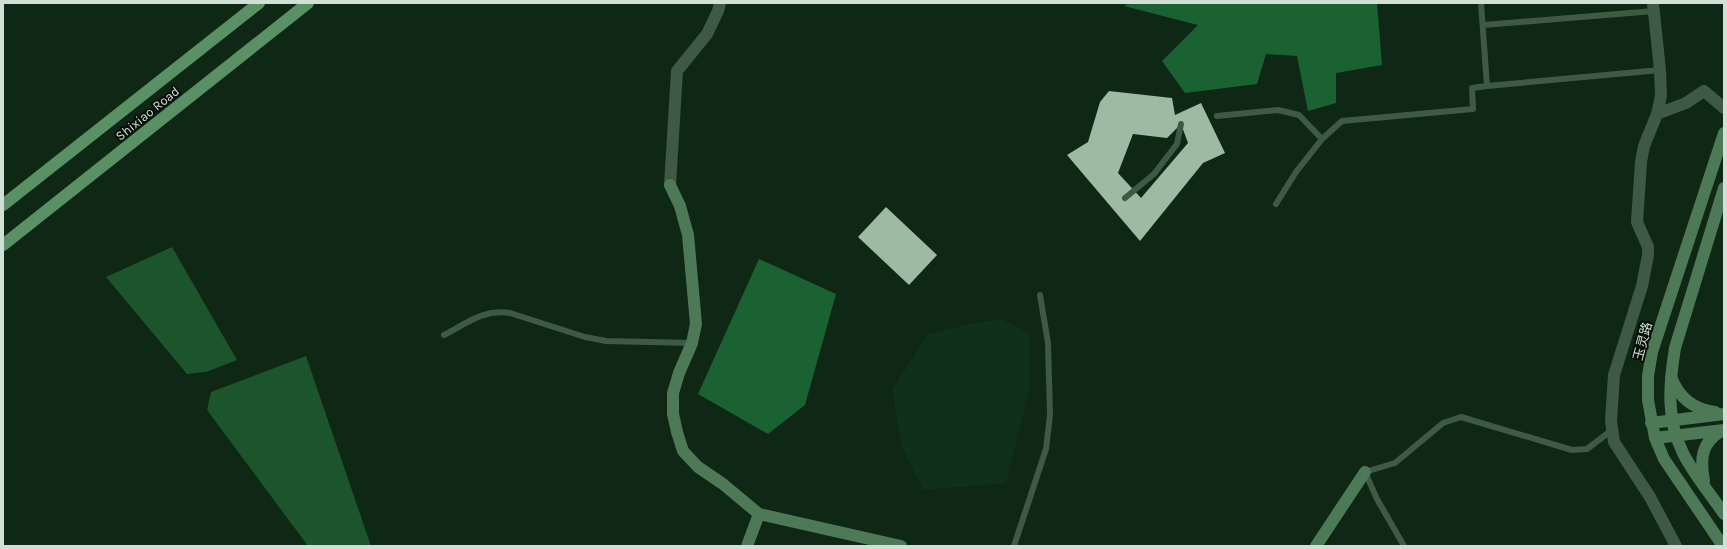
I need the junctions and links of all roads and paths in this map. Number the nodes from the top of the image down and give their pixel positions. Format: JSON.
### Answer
{"nodes":[{"id":1,"x":258,"y":3,"type":"edge"},
{"id":2,"x":308,"y":3,"type":"edge"},
{"id":3,"x":720,"y":3,"type":"edge"},
{"id":4,"x":1481,"y":3,"type":"edge"},
{"id":5,"x":1653,"y":7,"type":"edge"},
{"id":6,"x":1482,"y":25,"type":"junction"},
{"id":7,"x":1660,"y":70,"type":"junction"},
{"id":8,"x":1487,"y":86,"type":"junction"},
{"id":9,"x":1724,"y":108,"type":"edge"},
{"id":10,"x":1657,"y":114,"type":"junction"},
{"id":11,"x":1218,"y":116,"type":"dead end"},
{"id":12,"x":1181,"y":124,"type":"dead end"},
{"id":13,"x":1724,"y":133,"type":"edge"},
{"id":14,"x":1322,"y":139,"type":"junction"},
{"id":15,"x":670,"y":185,"type":"joint"},
{"id":16,"x":1724,"y":188,"type":"edge"},
{"id":17,"x":1126,"y":198,"type":"dead end"},
{"id":18,"x":1276,"y":204,"type":"dead end"},
{"id":19,"x":3,"y":205,"type":"edge"},
{"id":20,"x":3,"y":245,"type":"edge"},
{"id":21,"x":1040,"y":295,"type":"dead end"},
{"id":22,"x":444,"y":335,"type":"dead end"},
{"id":23,"x":692,"y":343,"type":"junction"},
{"id":24,"x":1670,"y":375,"type":"junction"},
{"id":25,"x":1724,"y":414,"type":"edge"},
{"id":26,"x":1671,"y":420,"type":"junction"},
{"id":27,"x":1651,"y":423,"type":"junction"},
{"id":28,"x":1612,"y":430,"type":"junction"},
{"id":29,"x":1724,"y":430,"type":"edge"},
{"id":30,"x":1676,"y":436,"type":"junction"},
{"id":31,"x":1655,"y":438,"type":"junction"},
{"id":32,"x":1365,"y":472,"type":"junction"},
{"id":33,"x":1705,"y":486,"type":"junction"},
{"id":34,"x":759,"y":514,"type":"junction"},
{"id":35,"x":1724,"y":514,"type":"edge"},
{"id":36,"x":747,"y":546,"type":"edge"},
{"id":37,"x":901,"y":546,"type":"edge"},
{"id":38,"x":1014,"y":546,"type":"edge"},
{"id":39,"x":1316,"y":546,"type":"edge"},
{"id":40,"x":1404,"y":546,"type":"edge"},
{"id":41,"x":1676,"y":546,"type":"edge"},
{"id":42,"x":1723,"y":546,"type":"edge"}],
"edges":[{"from":1,"to":19,"type":"main road","name":"Shixiao Road"},
{"from":2,"to":20,"type":"main road","name":"Shixiao Road"},
{"from":3,"to":15,"type":"street"},
{"from":4,"to":6,"type":"lane"},
{"from":5,"to":6,"type":"lane"},
{"from":5,"to":7,"type":"street"},
{"from":6,"to":8,"type":"lane"},
{"from":7,"to":8,"type":"lane"},
{"from":7,"to":10,"type":"street"},
{"from":8,"to":14,"type":"lane"},
{"from":9,"to":10,"type":"street"},
{"from":10,"to":28,"type":"street"},
{"from":11,"to":14,"type":"lane"},
{"from":12,"to":17,"type":"lane"},
{"from":13,"to":27,"type":"main road","name":"玉灵路"},
{"from":14,"to":18,"type":"lane"},
{"from":15,"to":23,"type":"main road"},
{"from":16,"to":24,"type":"main road"},
{"from":21,"to":38,"type":"lane"},
{"from":22,"to":23,"type":"lane"},
{"from":23,"to":34,"type":"main road"},
{"from":24,"to":25,"type":"main road"},
{"from":24,"to":26,"type":"main road"},
{"from":25,"to":26,"type":"main road"},
{"from":26,"to":27,"type":"main road"},
{"from":26,"to":30,"type":"main road"},
{"from":27,"to":31,"type":"main road","name":"玉灵路"},
{"from":28,"to":32,"type":"lane"},
{"from":28,"to":41,"type":"street"},
{"from":29,"to":30,"type":"main road"},
{"from":29,"to":33,"type":"main road"},
{"from":30,"to":31,"type":"main road"},
{"from":30,"to":33,"type":"main road"},
{"from":31,"to":42,"type":"main road","name":"玉灵路"},
{"from":32,"to":39,"type":"main road"},
{"from":32,"to":40,"type":"lane"},
{"from":33,"to":35,"type":"main road"},
{"from":34,"to":36,"type":"main road"},
{"from":34,"to":37,"type":"main road"}]}
